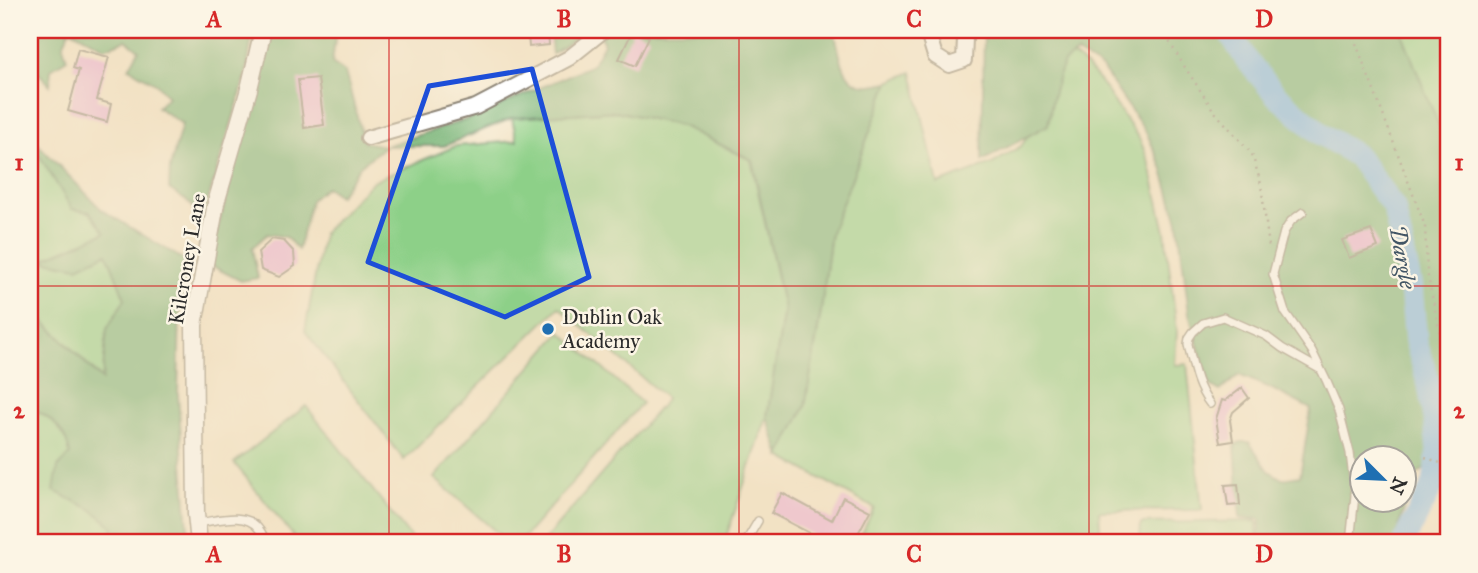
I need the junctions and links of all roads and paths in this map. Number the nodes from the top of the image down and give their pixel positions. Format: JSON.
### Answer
{"nodes":[{"id":1,"x":263,"y":30,"type":"edge"},
{"id":2,"x":604,"y":30,"type":"edge"},
{"id":3,"x":927,"y":30,"type":"edge"},
{"id":4,"x":962,"y":30,"type":"edge"},
{"id":5,"x":1162,"y":30,"type":"edge"},
{"id":6,"x":1351,"y":30,"type":"edge"},
{"id":7,"x":368,"y":138,"type":"dead end"},
{"id":8,"x":1303,"y":212,"type":"dead end"},
{"id":9,"x":1273,"y":274,"type":"junction"},
{"id":10,"x":1448,"y":347,"type":"edge"},
{"id":11,"x":1322,"y":370,"type":"junction"},
{"id":12,"x":1210,"y":404,"type":"dead end"},
{"id":13,"x":1425,"y":457,"type":"dead end"},
{"id":14,"x":1448,"y":466,"type":"edge"},
{"id":15,"x":758,"y":521,"type":"dead end"},
{"id":16,"x":197,"y":523,"type":"junction"},
{"id":17,"x":198,"y":543,"type":"edge"},
{"id":18,"x":267,"y":543,"type":"edge"},
{"id":19,"x":746,"y":543,"type":"edge"},
{"id":20,"x":1350,"y":543,"type":"edge"}],
"edges":[{"from":1,"to":16,"type":"street","name":"Kilcroney Lane"},
{"from":2,"to":7,"type":"street"},
{"from":3,"to":4,"type":"street"},
{"from":5,"to":9,"type":"path"},
{"from":6,"to":10,"type":"path"},
{"from":8,"to":9,"type":"lane"},
{"from":9,"to":11,"type":"lane"},
{"from":11,"to":12,"type":"lane"},
{"from":11,"to":20,"type":"lane"},
{"from":13,"to":14,"type":"path"},
{"from":15,"to":19,"type":"lane"},
{"from":16,"to":17,"type":"street","name":"Kilcroney Lane"},
{"from":16,"to":18,"type":"lane"}]}
